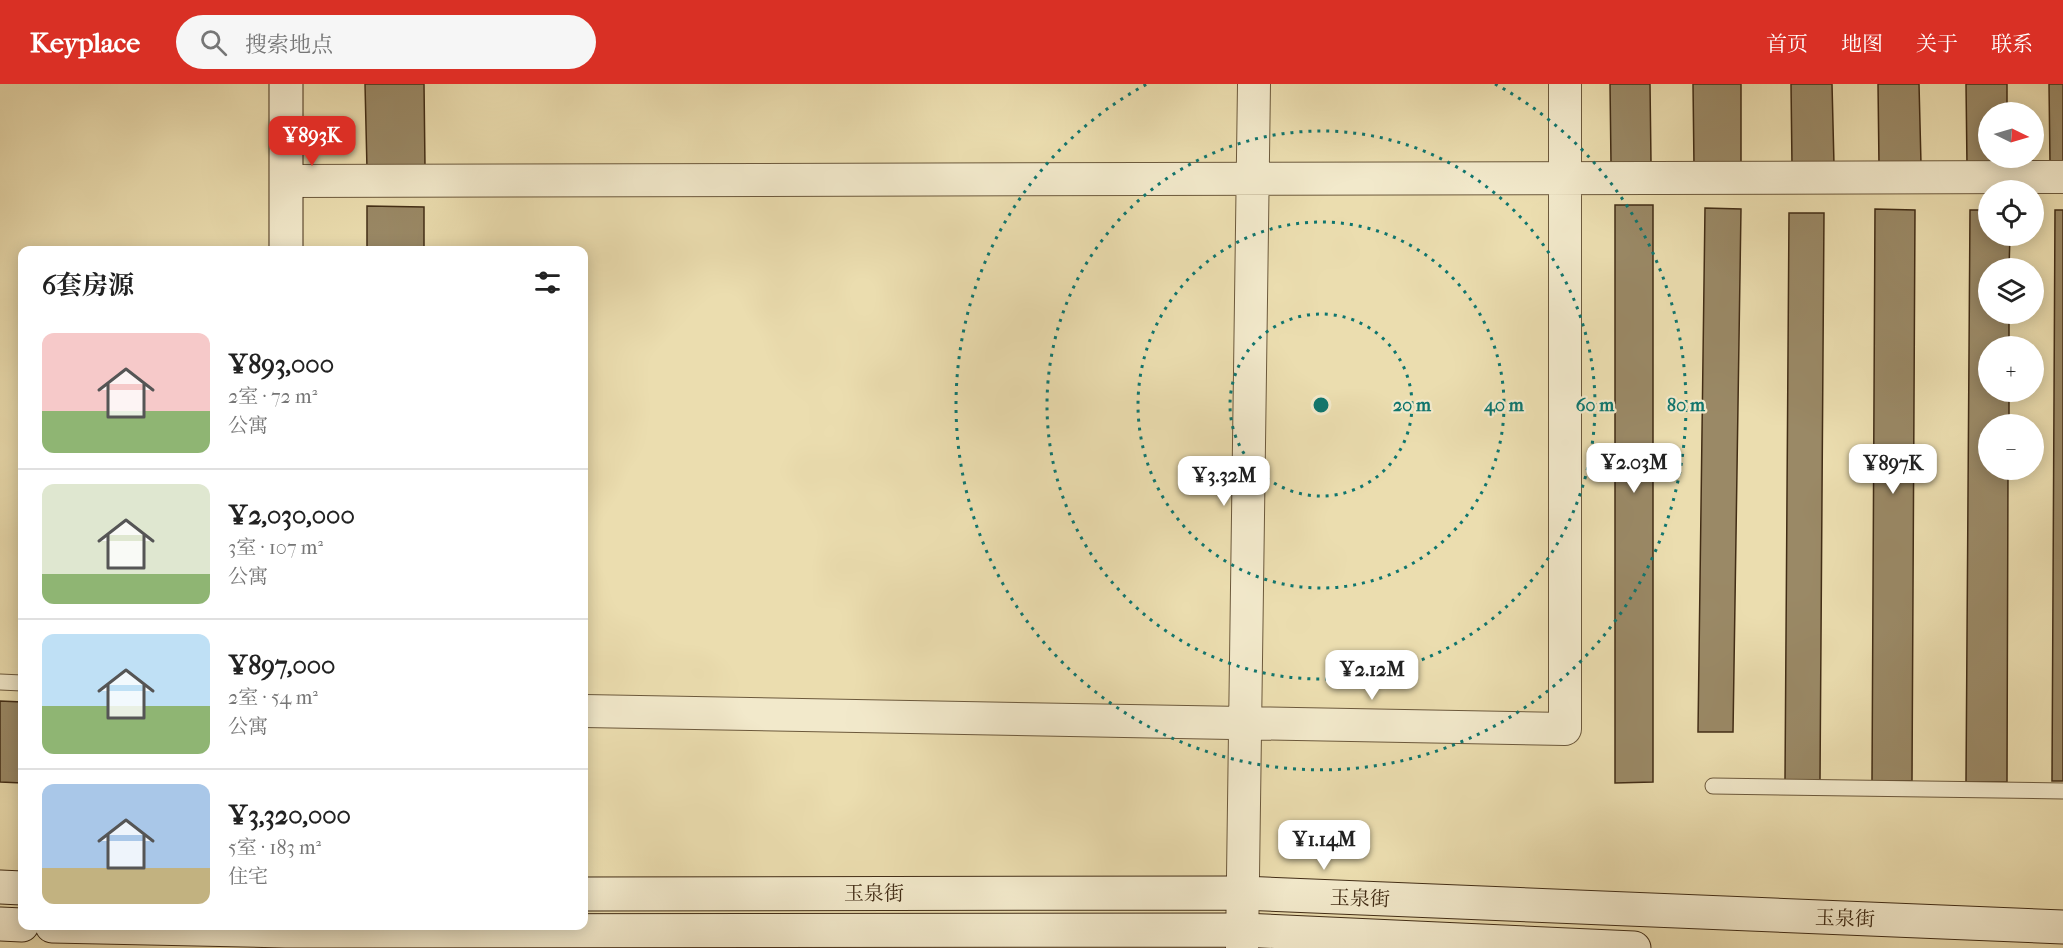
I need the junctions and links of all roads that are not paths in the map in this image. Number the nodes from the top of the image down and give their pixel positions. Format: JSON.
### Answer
{"nodes":[{"id":1,"x":286,"y":84,"type":"edge"},
{"id":2,"x":1254,"y":84,"type":"edge"},
{"id":3,"x":1565,"y":84,"type":"edge"},
{"id":4,"x":2063,"y":177,"type":"edge"},
{"id":5,"x":1566,"y":178,"type":"junction"},
{"id":6,"x":1254,"y":179,"type":"junction"},
{"id":7,"x":286,"y":181,"type":"junction"},
{"id":8,"x":286,"y":246,"type":"edge"},
{"id":9,"x":0,"y":682,"type":"edge"},
{"id":10,"x":18,"y":683,"type":"edge"},
{"id":11,"x":588,"y":711,"type":"edge"},
{"id":12,"x":1245,"y":724,"type":"junction"},
{"id":13,"x":1713,"y":786,"type":"dead end"},
{"id":14,"x":2063,"y":791,"type":"edge"},
{"id":15,"x":0,"y":887,"type":"edge"},
{"id":16,"x":18,"y":888,"type":"edge"},
{"id":17,"x":1242,"y":893,"type":"junction"},
{"id":18,"x":588,"y":894,"type":"edge"},
{"id":19,"x":0,"y":924,"type":"edge"},
{"id":20,"x":18,"y":925,"type":"edge"},
{"id":21,"x":2063,"y":927,"type":"edge"},
{"id":22,"x":156,"y":930,"type":"edge"},
{"id":23,"x":286,"y":935,"type":"edge"},
{"id":24,"x":1242,"y":939,"type":"edge"},
{"id":25,"x":1635,"y":948,"type":"edge"}],
"edges":[{"from":1,"to":7,"type":"main road"},
{"from":2,"to":6,"type":"street"},
{"from":3,"to":5,"type":"street"},
{"from":4,"to":5,"type":"street"},
{"from":5,"to":6,"type":"street"},
{"from":5,"to":12,"type":"street"},
{"from":6,"to":7,"type":"street"},
{"from":6,"to":12,"type":"street"},
{"from":7,"to":8,"type":"main road"},
{"from":9,"to":10,"type":"lane"},
{"from":11,"to":12,"type":"street"},
{"from":12,"to":17,"type":"street"},
{"from":13,"to":14,"type":"lane"},
{"from":15,"to":16,"type":"main road"},
{"from":17,"to":18,"type":"main road","name":"玉泉街"},
{"from":17,"to":21,"type":"main road","name":"玉泉街"},
{"from":17,"to":24,"type":"street"},
{"from":19,"to":20,"type":"main road"},
{"from":22,"to":23,"type":"main road","name":"玉泉街"},
{"from":23,"to":24,"type":"main road","name":"玉泉街"},
{"from":24,"to":25,"type":"main road","name":"玉泉街"}]}
